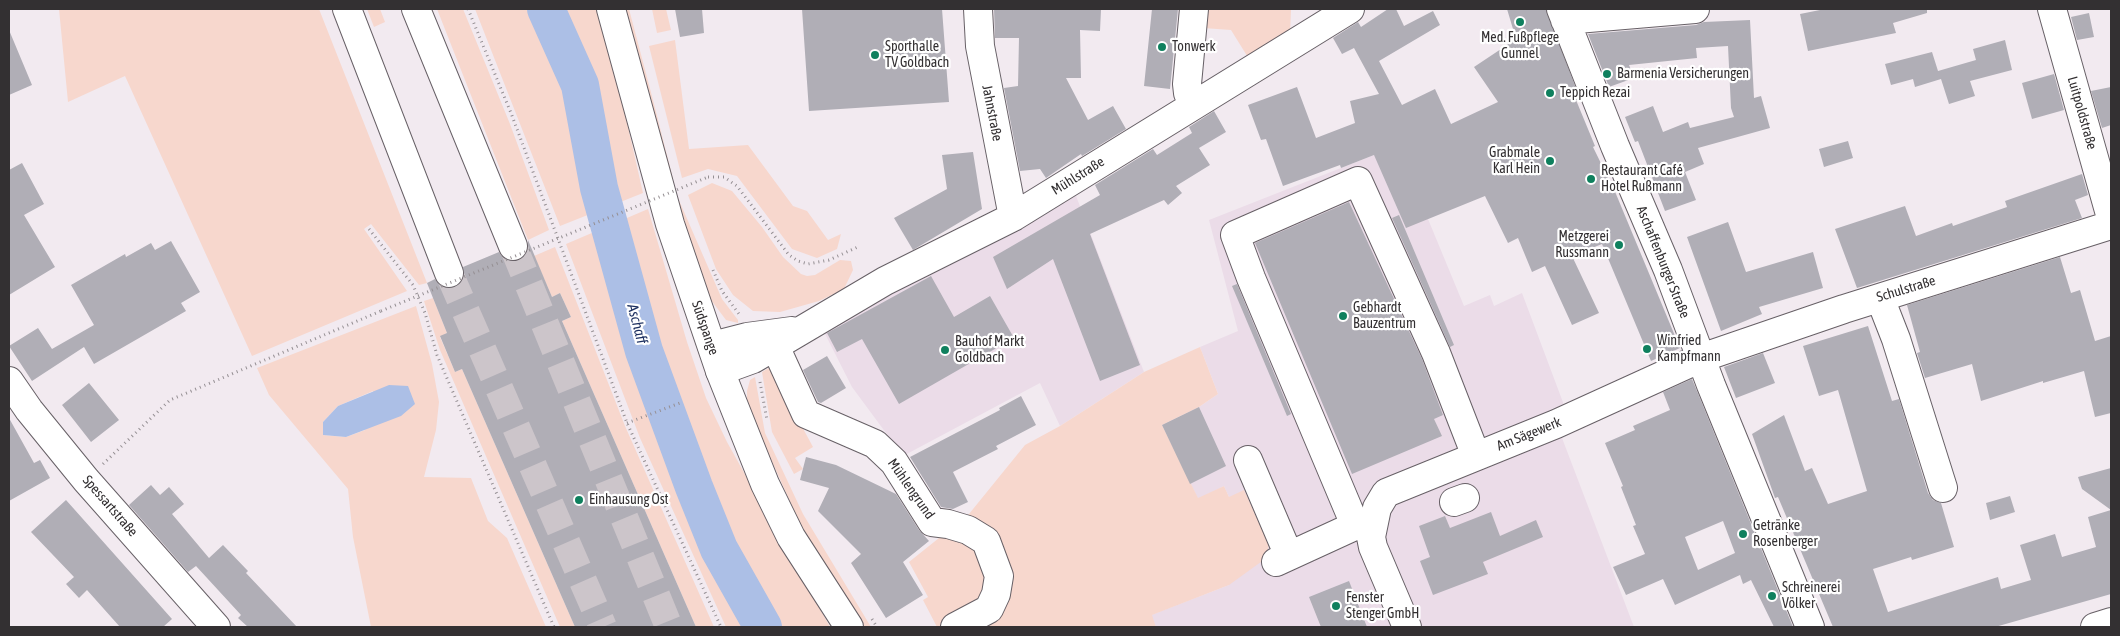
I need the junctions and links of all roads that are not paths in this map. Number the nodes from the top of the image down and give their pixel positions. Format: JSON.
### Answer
{"nodes":[{"id":1,"x":346,"y":9,"type":"edge"},
{"id":2,"x":416,"y":9,"type":"edge"},
{"id":3,"x":611,"y":9,"type":"edge"},
{"id":4,"x":978,"y":9,"type":"edge"},
{"id":5,"x":1194,"y":9,"type":"edge"},
{"id":6,"x":1350,"y":9,"type":"edge"},
{"id":7,"x":1694,"y":9,"type":"edge"},
{"id":8,"x":2052,"y":9,"type":"edge"},
{"id":9,"x":1563,"y":15,"type":"edge"},
{"id":10,"x":1194,"y":105,"type":"junction"},
{"id":11,"x":1013,"y":217,"type":"junction"},
{"id":12,"x":2111,"y":218,"type":"edge"},
{"id":13,"x":2111,"y":225,"type":"edge"},
{"id":14,"x":513,"y":246,"type":"tunnel mouth"},
{"id":15,"x":449,"y":274,"type":"tunnel mouth"},
{"id":16,"x":1880,"y":298,"type":"junction"},
{"id":17,"x":799,"y":331,"type":"junction"},
{"id":18,"x":775,"y":346,"type":"junction"},
{"id":19,"x":1701,"y":358,"type":"junction"},
{"id":20,"x":716,"y":359,"type":"junction"},
{"id":21,"x":9,"y":381,"type":"edge"},
{"id":22,"x":1476,"y":456,"type":"junction"},
{"id":23,"x":1248,"y":460,"type":"dead end"},
{"id":24,"x":1943,"y":488,"type":"dead end"},
{"id":25,"x":1364,"y":524,"type":"junction"},
{"id":26,"x":2111,"y":622,"type":"edge"},
{"id":27,"x":216,"y":627,"type":"edge"},
{"id":28,"x":849,"y":627,"type":"edge"},
{"id":29,"x":955,"y":627,"type":"edge"},
{"id":30,"x":1407,"y":627,"type":"edge"},
{"id":31,"x":1810,"y":627,"type":"edge"},
{"id":32,"x":2095,"y":627,"type":"edge"}],
"edges":[{"from":1,"to":15,"type":"main road"},
{"from":2,"to":14,"type":"main road"},
{"from":3,"to":20,"type":"main road","name":"Südspange"},
{"from":4,"to":11,"type":"main road","name":"Jahnstraße"},
{"from":5,"to":10,"type":"main road"},
{"from":6,"to":10,"type":"main road","name":"Mühlstraße"},
{"from":7,"to":9,"type":"main road"},
{"from":8,"to":12,"type":"main road","name":"Luitpoldstraße"},
{"from":9,"to":19,"type":"main road","name":"Aschaffenburger Straße"},
{"from":10,"to":11,"type":"main road","name":"Mühlstraße"},
{"from":11,"to":17,"type":"main road","name":"Mühlstraße"},
{"from":13,"to":16,"type":"main road","name":"Schulstraße"},
{"from":16,"to":19,"type":"main road","name":"Schulstraße"},
{"from":16,"to":24,"type":"main road"},
{"from":17,"to":18,"type":"main road","name":"Mühlstraße"},
{"from":17,"to":20,"type":"main road","name":"Mühlstraße"},
{"from":18,"to":20,"type":"main road","name":"Mühlstraße"},
{"from":18,"to":29,"type":"main road","name":"Mühlengrund"},
{"from":19,"to":22,"type":"main road","name":"Am Sägewerk"},
{"from":19,"to":31,"type":"main road","name":"Aschaffenburger Straße"},
{"from":20,"to":28,"type":"main road","name":"Südspange"},
{"from":21,"to":27,"type":"main road","name":"Spessartstraße"},
{"from":22,"to":25,"type":"main road","name":"Am Sägewerk"},
{"from":22,"to":25,"type":"main road"},
{"from":23,"to":25,"type":"main road"},
{"from":25,"to":30,"type":"main road","name":"Am Sägewerk"},
{"from":26,"to":32,"type":"main road"}]}
